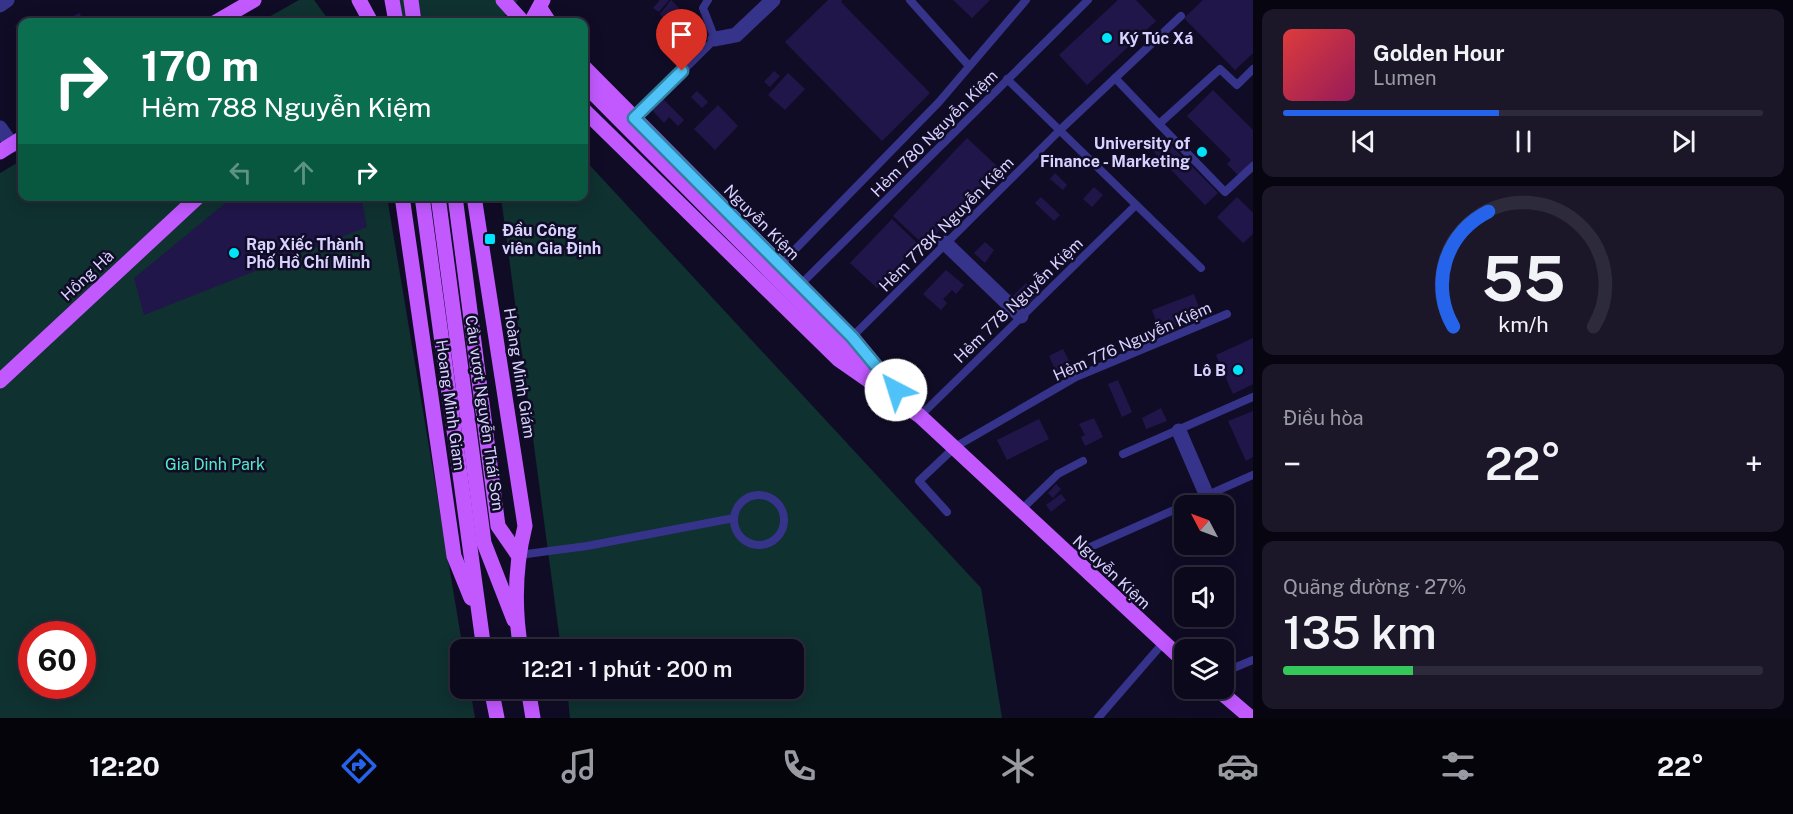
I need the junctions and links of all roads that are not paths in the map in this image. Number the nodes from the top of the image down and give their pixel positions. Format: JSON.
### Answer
{"nodes":[{"id":1,"x":7,"y":0,"type":"edge"},
{"id":2,"x":254,"y":0,"type":"edge"},
{"id":3,"x":359,"y":0,"type":"edge"},
{"id":4,"x":392,"y":0,"type":"edge"},
{"id":5,"x":411,"y":0,"type":"edge"},
{"id":6,"x":503,"y":0,"type":"edge"},
{"id":7,"x":708,"y":0,"type":"edge"},
{"id":8,"x":773,"y":0,"type":"edge"},
{"id":9,"x":910,"y":0,"type":"edge"},
{"id":10,"x":1026,"y":0,"type":"edge"},
{"id":11,"x":1088,"y":0,"type":"edge"},
{"id":12,"x":541,"y":4,"type":"edge"},
{"id":13,"x":0,"y":5,"type":"edge"},
{"id":14,"x":1181,"y":16,"type":"dead end"},
{"id":15,"x":223,"y":18,"type":"edge"},
{"id":16,"x":369,"y":18,"type":"edge"},
{"id":17,"x":395,"y":18,"type":"edge"},
{"id":18,"x":413,"y":18,"type":"edge"},
{"id":19,"x":519,"y":18,"type":"edge"},
{"id":20,"x":533,"y":18,"type":"edge"},
{"id":21,"x":547,"y":18,"type":"edge"},
{"id":22,"x":715,"y":39,"type":"junction"},
{"id":23,"x":969,"y":66,"type":"junction"},
{"id":24,"x":1253,"y":69,"type":"edge"},
{"id":25,"x":588,"y":71,"type":"edge"},
{"id":26,"x":1115,"y":78,"type":"junction"},
{"id":27,"x":1007,"y":79,"type":"junction"},
{"id":28,"x":588,"y":88,"type":"edge"},
{"id":29,"x":588,"y":114,"type":"edge"},
{"id":30,"x":634,"y":118,"type":"junction"},
{"id":31,"x":1159,"y":124,"type":"junction"},
{"id":32,"x":0,"y":128,"type":"edge"},
{"id":33,"x":1060,"y":130,"type":"junction"},
{"id":34,"x":12,"y":145,"type":"edge"},
{"id":35,"x":1253,"y":166,"type":"edge"},
{"id":36,"x":194,"y":201,"type":"edge"},
{"id":37,"x":403,"y":201,"type":"edge"},
{"id":38,"x":423,"y":201,"type":"edge"},
{"id":39,"x":439,"y":201,"type":"edge"},
{"id":40,"x":456,"y":201,"type":"edge"},
{"id":41,"x":475,"y":201,"type":"edge"},
{"id":42,"x":1136,"y":205,"type":"junction"},
{"id":43,"x":945,"y":243,"type":"junction"},
{"id":44,"x":780,"y":266,"type":"junction"},
{"id":45,"x":1201,"y":268,"type":"dead end"},
{"id":46,"x":800,"y":285,"type":"junction"},
{"id":47,"x":1227,"y":314,"type":"dead end"},
{"id":48,"x":1021,"y":316,"type":"junction"},
{"id":49,"x":849,"y":344,"type":"junction"},
{"id":50,"x":1,"y":376,"type":"edge"},
{"id":51,"x":1253,"y":397,"type":"edge"},
{"id":52,"x":915,"y":412,"type":"junction"},
{"id":53,"x":1179,"y":431,"type":"junction"},
{"id":54,"x":955,"y":447,"type":"junction"},
{"id":55,"x":1123,"y":454,"type":"dead end"},
{"id":56,"x":1083,"y":461,"type":"dead end"},
{"id":57,"x":1253,"y":475,"type":"edge"},
{"id":58,"x":1207,"y":495,"type":"edge"},
{"id":59,"x":1209,"y":495,"type":"edge"},
{"id":60,"x":1021,"y":510,"type":"junction"},
{"id":61,"x":1174,"y":510,"type":"edge"},
{"id":62,"x":946,"y":512,"type":"dead end"},
{"id":63,"x":734,"y":519,"type":"junction"},
{"id":64,"x":518,"y":555,"type":"junction"},
{"id":65,"x":1068,"y":556,"type":"junction"},
{"id":66,"x":477,"y":615,"type":"junction"},
{"id":67,"x":518,"y":628,"type":"junction"},
{"id":68,"x":482,"y":639,"type":"edge"},
{"id":69,"x":520,"y":639,"type":"edge"},
{"id":70,"x":1163,"y":643,"type":"junction"},
{"id":71,"x":1174,"y":652,"type":"edge"},
{"id":72,"x":1253,"y":660,"type":"edge"},
{"id":73,"x":1234,"y":668,"type":"edge"},
{"id":74,"x":493,"y":699,"type":"edge"},
{"id":75,"x":530,"y":699,"type":"edge"},
{"id":76,"x":1229,"y":699,"type":"edge"},
{"id":77,"x":497,"y":718,"type":"edge"},
{"id":78,"x":533,"y":718,"type":"edge"},
{"id":79,"x":1098,"y":718,"type":"edge"},
{"id":80,"x":1251,"y":718,"type":"edge"}],
"edges":[{"from":1,"to":13,"type":"street"},
{"from":2,"to":15,"type":"main road"},
{"from":3,"to":16,"type":"main road"},
{"from":4,"to":17,"type":"main road"},
{"from":5,"to":18,"type":"main road"},
{"from":6,"to":19,"type":"main road"},
{"from":7,"to":22,"type":"lane"},
{"from":8,"to":22,"type":"street"},
{"from":9,"to":23,"type":"lane"},
{"from":10,"to":23,"type":"lane"},
{"from":11,"to":27,"type":"lane","name":"Hẻm 780 Nguyễn Kiệm"},
{"from":12,"to":20,"type":"main road"},
{"from":12,"to":21,"type":"main road"},
{"from":14,"to":26,"type":"lane","name":"Hẻm 778K Nguyễn Kiệm"},
{"from":22,"to":30,"type":"lane"},
{"from":23,"to":44,"type":"lane"},
{"from":24,"to":31,"type":"lane"},
{"from":25,"to":30,"type":"main road","name":"Nguyễn Kiệm"},
{"from":26,"to":31,"type":"lane"},
{"from":26,"to":33,"type":"lane","name":"Hẻm 778K Nguyễn Kiệm"},
{"from":27,"to":33,"type":"lane"},
{"from":27,"to":46,"type":"lane","name":"Hẻm 780 Nguyễn Kiệm"},
{"from":28,"to":49,"type":"main road"},
{"from":29,"to":52,"type":"main road","name":"Nguyễn Kiệm"},
{"from":30,"to":44,"type":"main road","name":"Nguyễn Kiệm"},
{"from":31,"to":35,"type":"lane"},
{"from":32,"to":34,"type":"street"},
{"from":33,"to":42,"type":"lane"},
{"from":33,"to":43,"type":"lane","name":"Hẻm 778K Nguyễn Kiệm"},
{"from":36,"to":50,"type":"main road","name":"Hồng Hà"},
{"from":37,"to":66,"type":"main road","name":"Hoang Minh Giam"},
{"from":38,"to":66,"type":"main road","name":"Cầu vượt Nguyễn Thái Sơn"},
{"from":39,"to":67,"type":"main road","name":"Cầu vượt Nguyễn Thái Sơn"},
{"from":40,"to":64,"type":"main road"},
{"from":41,"to":64,"type":"main road","name":"Hoàng Minh Giám"},
{"from":42,"to":45,"type":"lane"},
{"from":42,"to":48,"type":"lane","name":"Hẻm 778 Nguyễn Kiệm"},
{"from":43,"to":48,"type":"street"},
{"from":43,"to":49,"type":"lane","name":"Hẻm 778K Nguyễn Kiệm"},
{"from":44,"to":46,"type":"main road","name":"Nguyễn Kiệm"},
{"from":46,"to":49,"type":"main road","name":"Nguyễn Kiệm"},
{"from":47,"to":54,"type":"lane","name":"Hẻm 776 Nguyễn Kiệm"},
{"from":48,"to":52,"type":"lane","name":"Hẻm 778 Nguyễn Kiệm"},
{"from":49,"to":52,"type":"main road"},
{"from":51,"to":53,"type":"lane"},
{"from":52,"to":54,"type":"main road","name":"Nguyễn Kiệm"},
{"from":53,"to":55,"type":"lane"},
{"from":53,"to":58,"type":"street"},
{"from":54,"to":60,"type":"main road","name":"Nguyễn Kiệm"},
{"from":54,"to":62,"type":"lane","name":"Hẻm 776 Nguyễn Kiệm"},
{"from":56,"to":60,"type":"lane"},
{"from":57,"to":59,"type":"lane"},
{"from":60,"to":65,"type":"main road","name":"Nguyễn Kiệm"},
{"from":61,"to":65,"type":"lane"},
{"from":63,"to":63,"type":"lane"},
{"from":63,"to":64,"type":"lane"},
{"from":64,"to":67,"type":"main road","name":"Hoàng Minh Giám"},
{"from":65,"to":70,"type":"main road","name":"Nguyễn Kiệm"},
{"from":66,"to":68,"type":"main road"},
{"from":67,"to":69,"type":"main road","name":"Hoàng Minh Giám"},
{"from":70,"to":71,"type":"main road","name":"Nguyễn Kiệm"},
{"from":70,"to":79,"type":"lane"},
{"from":72,"to":73,"type":"lane"},
{"from":74,"to":77,"type":"main road"},
{"from":75,"to":78,"type":"main road"},
{"from":76,"to":80,"type":"main road"}]}
